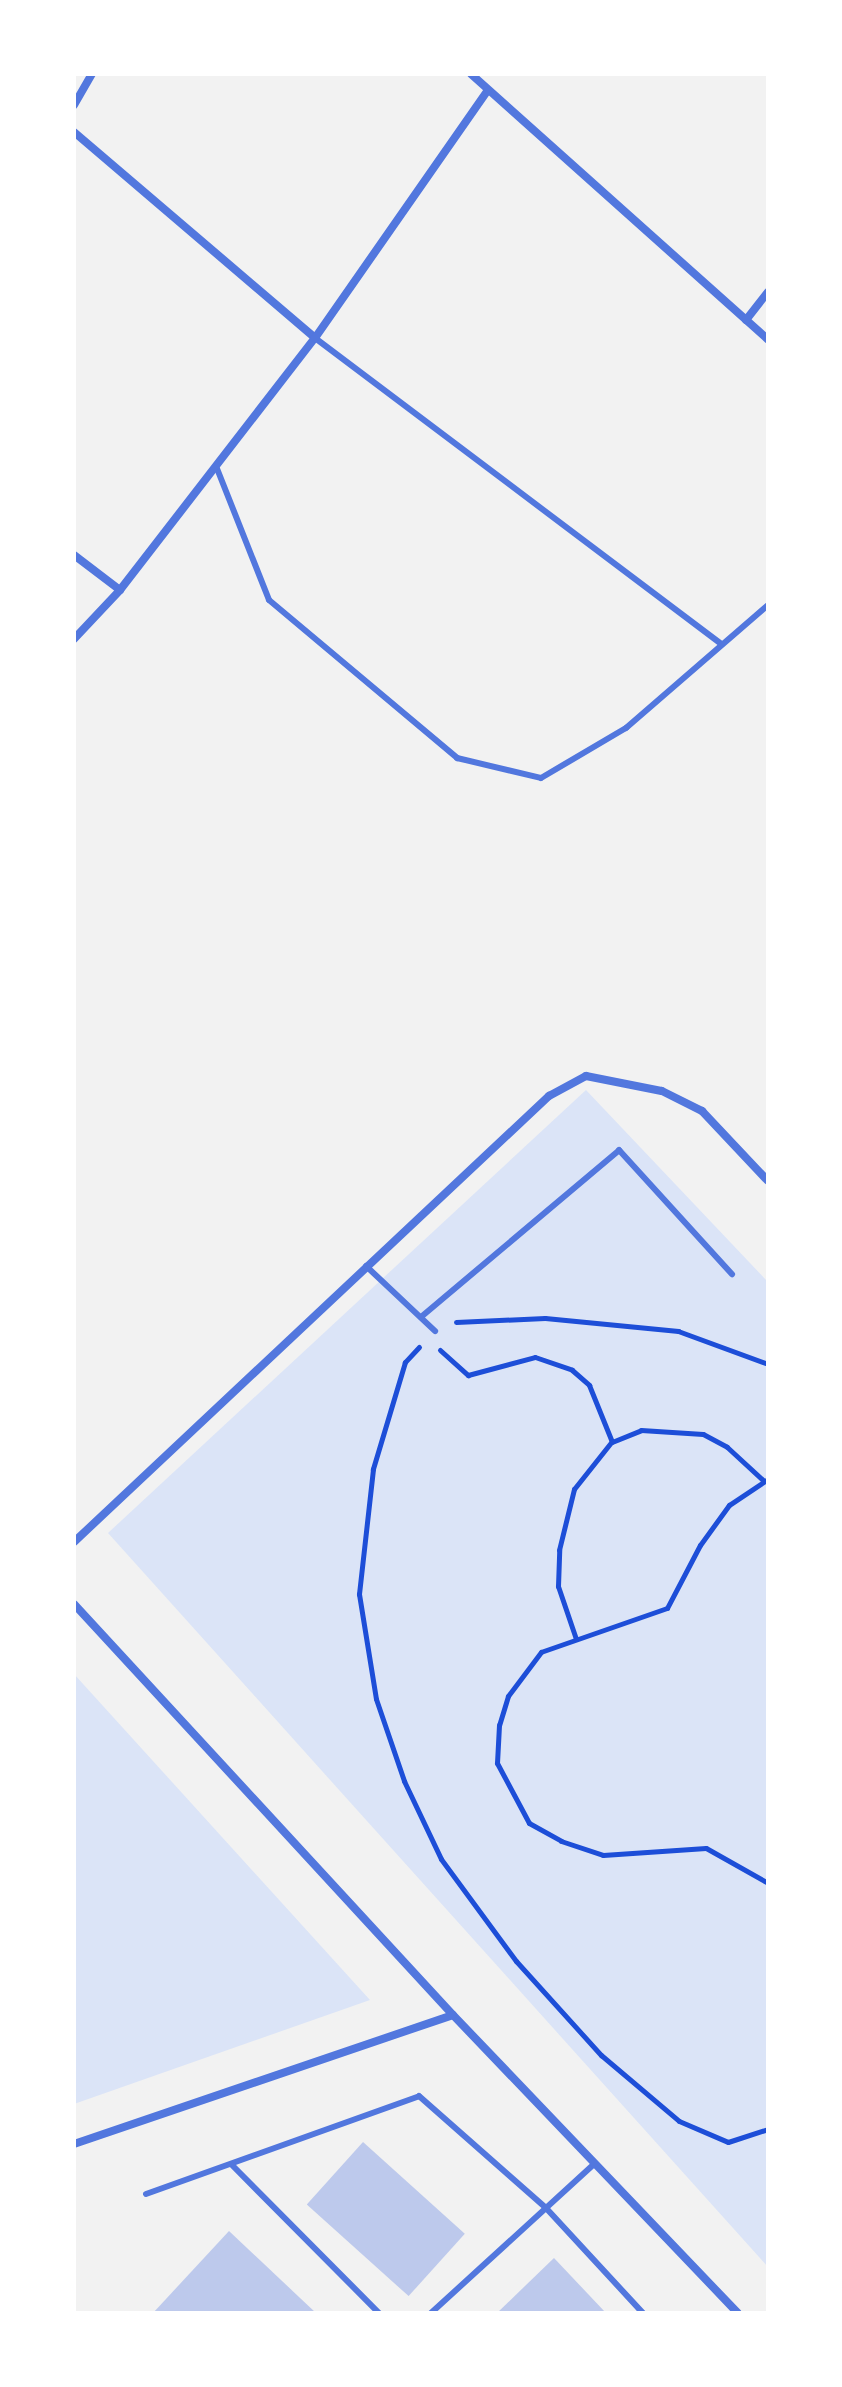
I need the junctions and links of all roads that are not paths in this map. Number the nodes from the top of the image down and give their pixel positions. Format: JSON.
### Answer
{"nodes":[{"id":1,"x":92,"y":74,"type":"edge"},
{"id":2,"x":471,"y":74,"type":"edge"},
{"id":3,"x":488,"y":90,"type":"junction"},
{"id":4,"x":74,"y":105,"type":"edge"},
{"id":5,"x":74,"y":132,"type":"edge"},
{"id":6,"x":768,"y":292,"type":"edge"},
{"id":7,"x":746,"y":320,"type":"junction"},
{"id":8,"x":315,"y":338,"type":"junction"},
{"id":9,"x":768,"y":340,"type":"edge"},
{"id":10,"x":216,"y":466,"type":"junction"},
{"id":11,"x":74,"y":555,"type":"edge"},
{"id":12,"x":120,"y":590,"type":"junction"},
{"id":13,"x":768,"y":605,"type":"edge"},
{"id":14,"x":74,"y":639,"type":"edge"},
{"id":15,"x":720,"y":643,"type":"junction"},
{"id":16,"x":768,"y":1181,"type":"edge"},
{"id":17,"x":366,"y":1266,"type":"junction"},
{"id":18,"x":732,"y":1274,"type":"dead end"},
{"id":19,"x":421,"y":1317,"type":"junction"},
{"id":20,"x":435,"y":1331,"type":"road end"},
{"id":21,"x":74,"y":1542,"type":"edge"},
{"id":22,"x":74,"y":1604,"type":"edge"},
{"id":23,"x":453,"y":2015,"type":"junction"},
{"id":24,"x":74,"y":2144,"type":"edge"},
{"id":25,"x":595,"y":2163,"type":"junction"},
{"id":26,"x":232,"y":2165,"type":"junction"},
{"id":27,"x":146,"y":2194,"type":"dead end"},
{"id":28,"x":546,"y":2208,"type":"junction"},
{"id":29,"x":379,"y":2313,"type":"edge"},
{"id":30,"x":431,"y":2313,"type":"edge"},
{"id":31,"x":643,"y":2313,"type":"edge"},
{"id":32,"x":738,"y":2313,"type":"edge"}],
"edges":[{"from":1,"to":4,"type":"street"},
{"from":2,"to":3,"type":"street"},
{"from":3,"to":7,"type":"street"},
{"from":3,"to":8,"type":"street"},
{"from":5,"to":8,"type":"street"},
{"from":6,"to":7,"type":"street"},
{"from":7,"to":9,"type":"street"},
{"from":8,"to":10,"type":"street"},
{"from":8,"to":15,"type":"lane"},
{"from":10,"to":12,"type":"street"},
{"from":10,"to":15,"type":"lane"},
{"from":11,"to":12,"type":"street"},
{"from":12,"to":14,"type":"street"},
{"from":13,"to":15,"type":"lane"},
{"from":16,"to":17,"type":"street"},
{"from":17,"to":19,"type":"lane"},
{"from":17,"to":21,"type":"street"},
{"from":18,"to":19,"type":"lane"},
{"from":19,"to":20,"type":"lane"},
{"from":22,"to":23,"type":"street"},
{"from":23,"to":24,"type":"street"},
{"from":23,"to":25,"type":"street"},
{"from":25,"to":28,"type":"lane"},
{"from":25,"to":32,"type":"street"},
{"from":26,"to":27,"type":"lane"},
{"from":26,"to":28,"type":"lane"},
{"from":26,"to":29,"type":"lane"},
{"from":28,"to":30,"type":"lane"},
{"from":28,"to":31,"type":"lane"}]}
